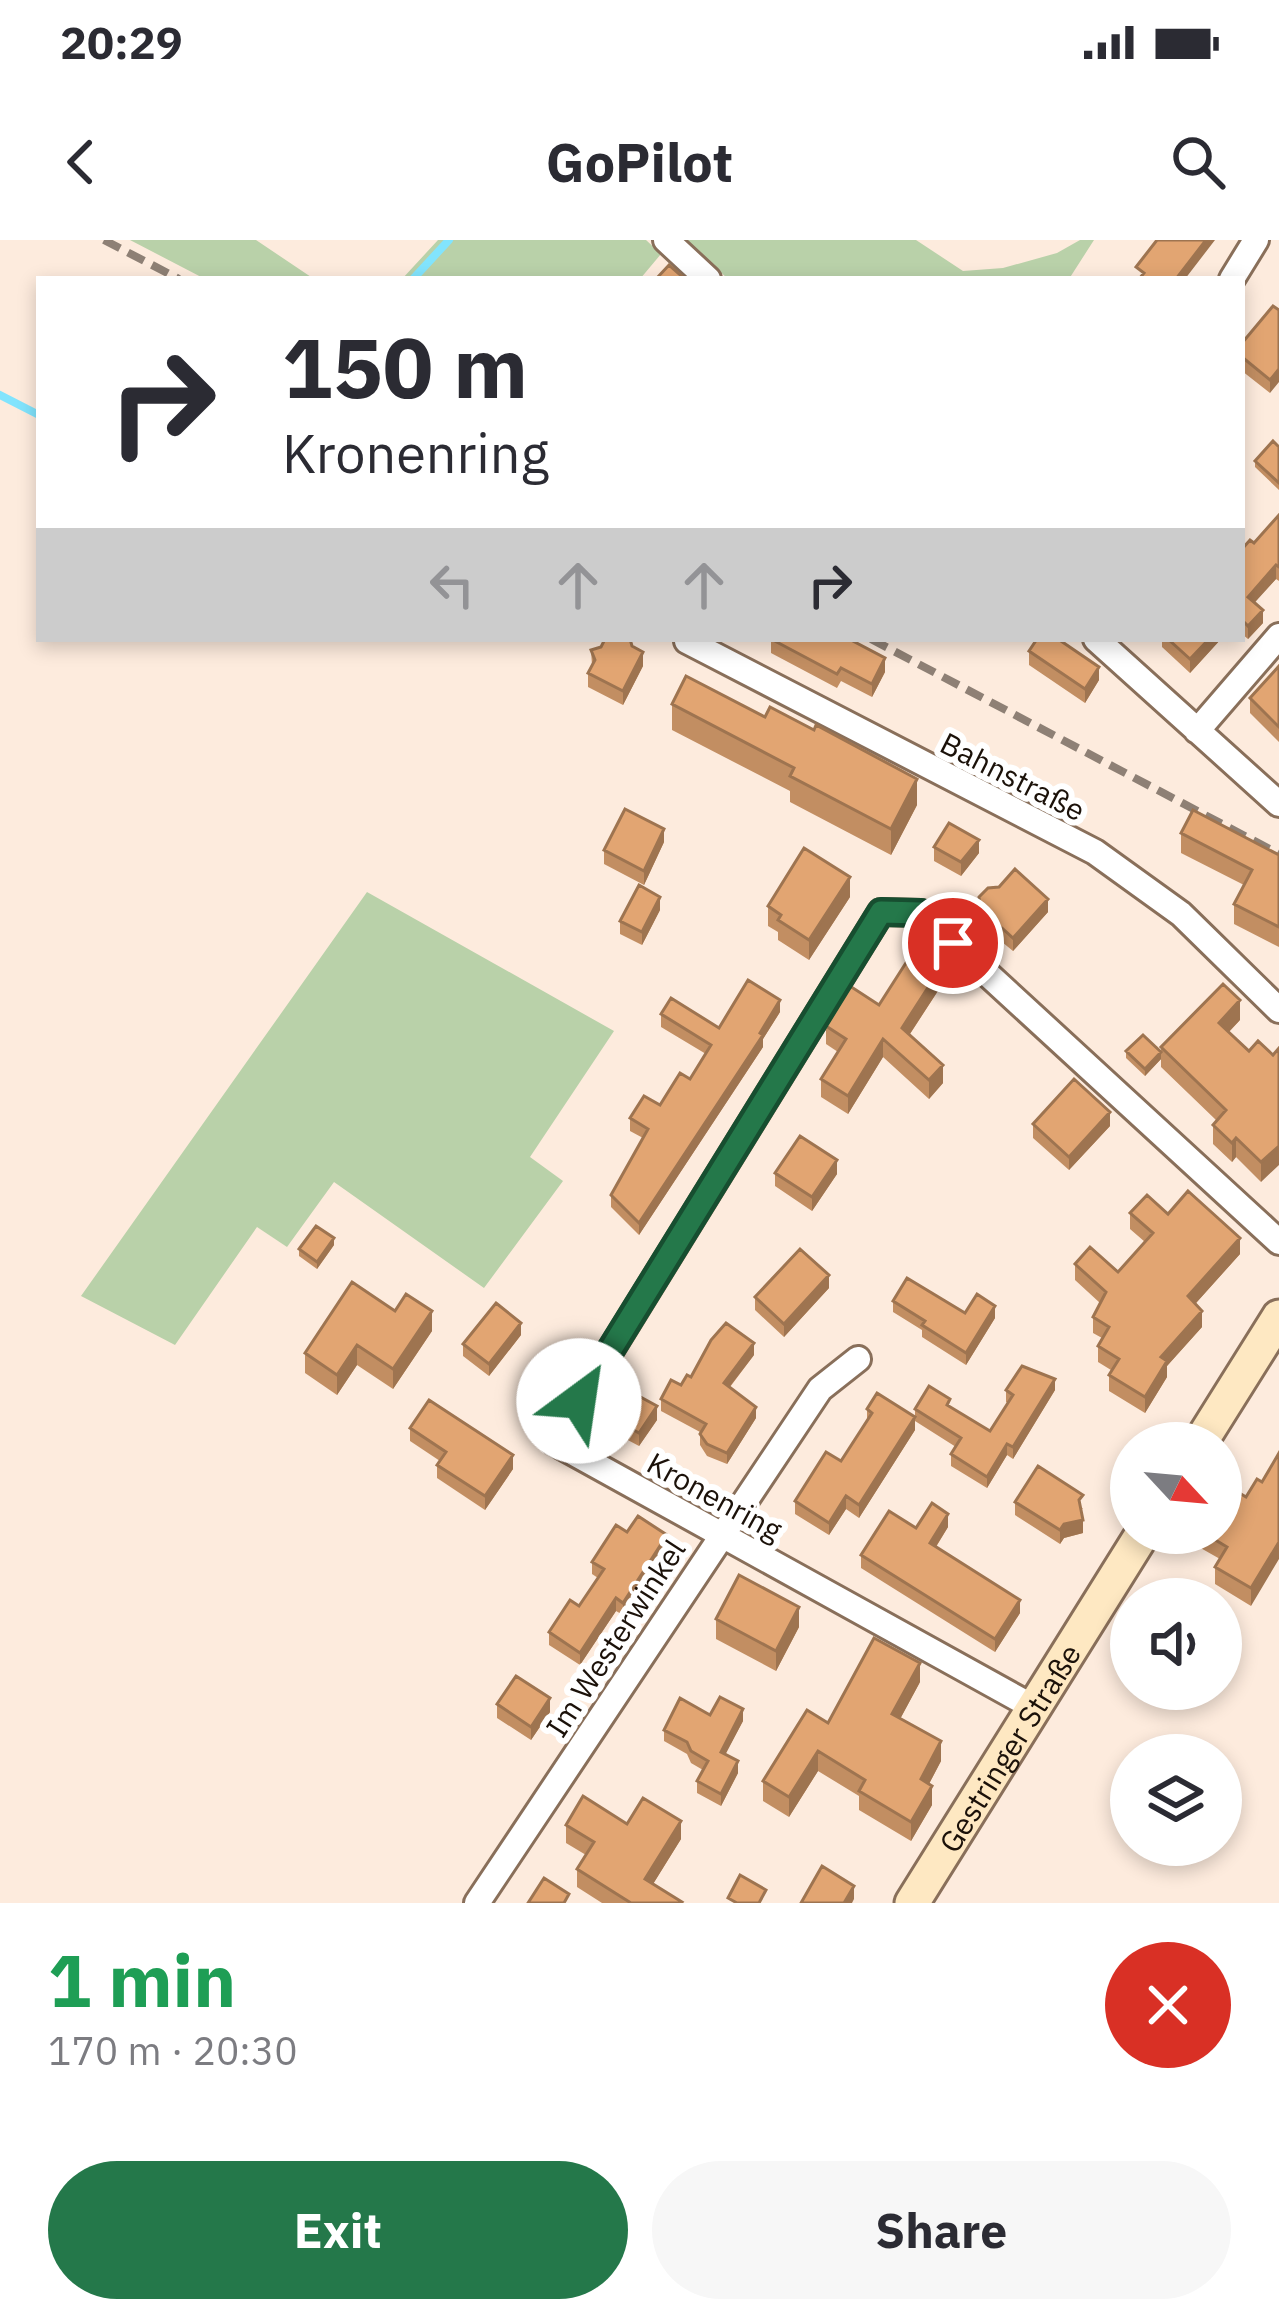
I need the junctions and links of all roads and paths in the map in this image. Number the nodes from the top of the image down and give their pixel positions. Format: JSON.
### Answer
{"nodes":[{"id":1,"x":666,"y":240,"type":"edge"},
{"id":2,"x":1256,"y":240,"type":"edge"},
{"id":3,"x":705,"y":276,"type":"edge"},
{"id":4,"x":1234,"y":276,"type":"edge"},
{"id":5,"x":1279,"y":636,"type":"edge"},
{"id":6,"x":689,"y":642,"type":"edge"},
{"id":7,"x":1099,"y":642,"type":"edge"},
{"id":8,"x":1197,"y":731,"type":"junction"},
{"id":9,"x":1279,"y":804,"type":"edge"},
{"id":10,"x":1279,"y":1010,"type":"edge"},
{"id":11,"x":1279,"y":1242,"type":"edge"},
{"id":12,"x":1279,"y":1317,"type":"edge"},
{"id":13,"x":858,"y":1359,"type":"dead end"},
{"id":14,"x":1213,"y":1422,"type":"edge"},
{"id":15,"x":720,"y":1534,"type":"junction"},
{"id":16,"x":1130,"y":1554,"type":"edge"},
{"id":17,"x":1033,"y":1707,"type":"junction"},
{"id":18,"x":476,"y":1903,"type":"edge"},
{"id":19,"x":912,"y":1903,"type":"edge"}],
"edges":[{"from":1,"to":3,"type":"street"},
{"from":2,"to":4,"type":"street"},
{"from":5,"to":8,"type":"street"},
{"from":6,"to":10,"type":"street","name":"Bahnstraße"},
{"from":7,"to":8,"type":"street"},
{"from":8,"to":9,"type":"street"},
{"from":11,"to":15,"type":"street","name":"Kronenring"},
{"from":12,"to":14,"type":"main road"},
{"from":13,"to":15,"type":"street","name":"Im Westerwinkel"},
{"from":15,"to":17,"type":"street","name":"Kronenring"},
{"from":15,"to":18,"type":"street","name":"Im Westerwinkel"},
{"from":16,"to":17,"type":"main road","name":"Gestringer Straße"},
{"from":17,"to":19,"type":"main road","name":"Gestringer Straße"}]}
